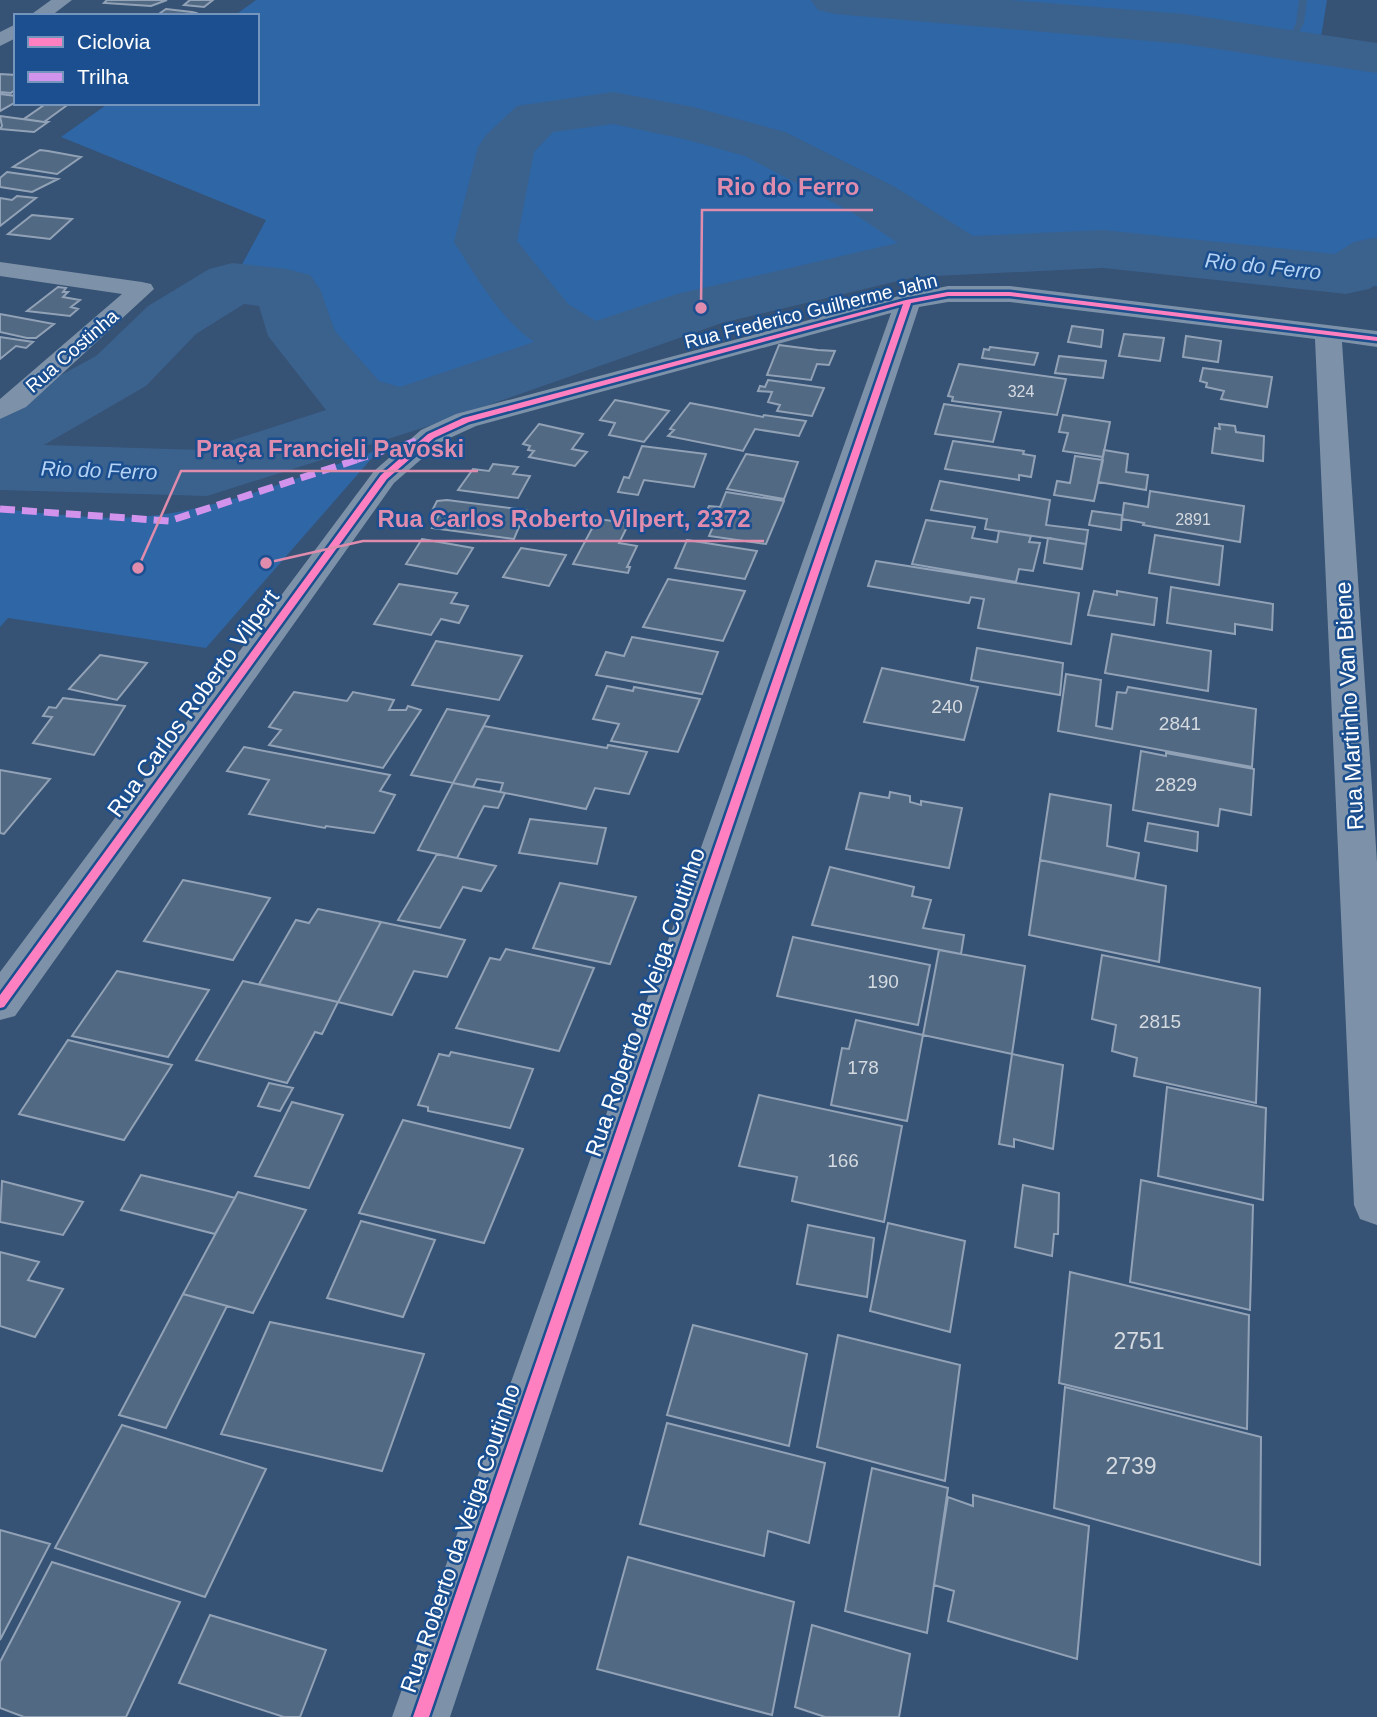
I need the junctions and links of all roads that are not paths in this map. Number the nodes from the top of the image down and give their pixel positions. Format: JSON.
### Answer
{"nodes":[{"id":1,"x":63,"y":0,"type":"edge"},
{"id":2,"x":41,"y":14,"type":"edge"},
{"id":3,"x":0,"y":269,"type":"edge"},
{"id":4,"x":908,"y":301,"type":"junction"},
{"id":5,"x":1328,"y":333,"type":"junction"},
{"id":6,"x":1377,"y":339,"type":"edge"},
{"id":7,"x":0,"y":411,"type":"edge"},
{"id":8,"x":431,"y":436,"type":"joint"},
{"id":9,"x":0,"y":1004,"type":"edge"},
{"id":10,"x":1372,"y":1010,"type":"edge"},
{"id":11,"x":1377,"y":1205,"type":"edge"},
{"id":12,"x":421,"y":1717,"type":"edge"}],
"edges":[{"from":1,"to":2,"type":"street"},
{"from":3,"to":7,"type":"street","name":"Rua Costinha"},
{"from":4,"to":5,"type":"street","name":"Rua Frederico Guilherme Jahn"},
{"from":4,"to":8,"type":"street","name":"Rua Frederico Guilherme Jahn"},
{"from":4,"to":12,"type":"street","name":"Rua Roberto da Veiga Coutinho"},
{"from":5,"to":6,"type":"street","name":"Rua Frederico Guilherme Jahn"},
{"from":5,"to":10,"type":"street","name":"Rua Martinho Van Biene"},
{"from":8,"to":9,"type":"street","name":"Rua Carlos Roberto Vilpert"},
{"from":10,"to":11,"type":"street","name":"Rua Martinho Van Biene"}]}
